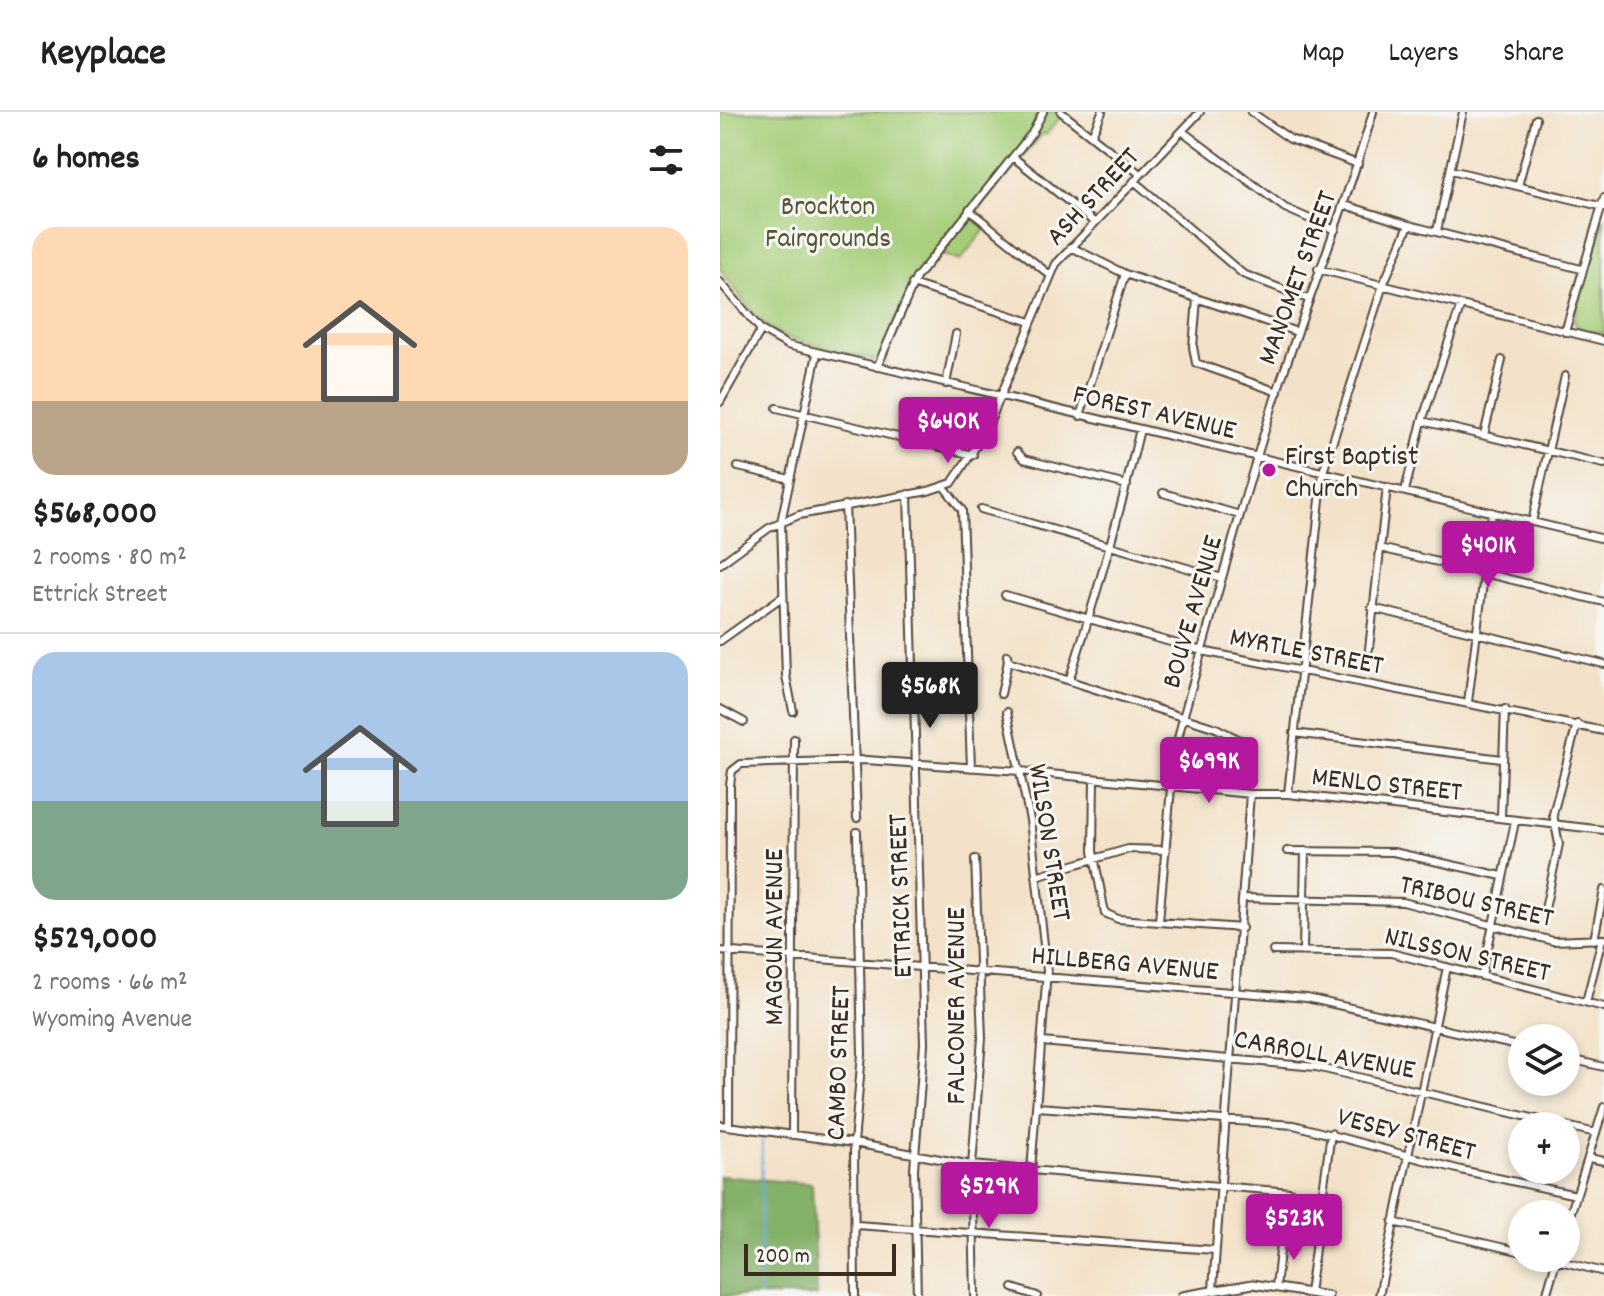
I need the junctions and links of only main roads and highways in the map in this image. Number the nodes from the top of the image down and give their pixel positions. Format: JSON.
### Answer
{"nodes":[{"id":1,"x":1276,"y":1292,"type":"edge"},
{"id":2,"x":1182,"y":1296,"type":"edge"},
{"id":3,"x":1328,"y":1296,"type":"edge"}],
"edges":[{"from":1,"to":2,"type":"main road"},
{"from":1,"to":3,"type":"main road"}]}
